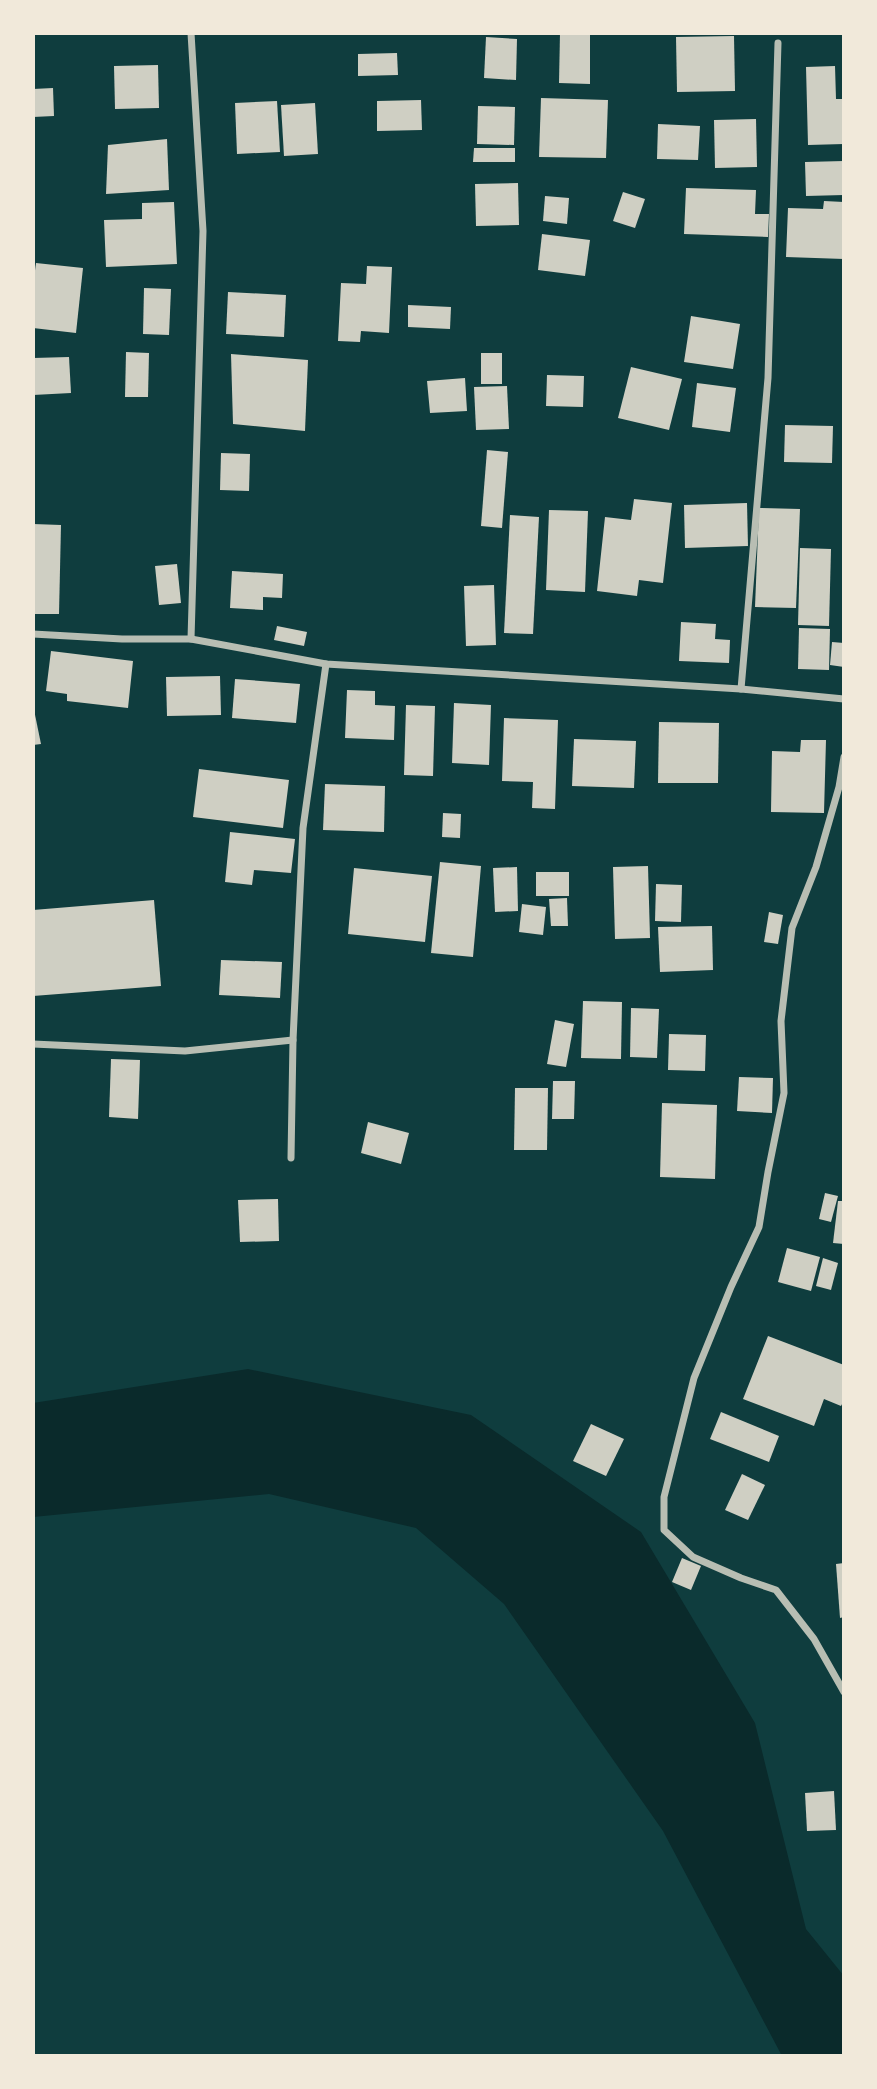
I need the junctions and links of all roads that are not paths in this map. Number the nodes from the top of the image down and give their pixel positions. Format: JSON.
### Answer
{"nodes":[{"id":1,"x":191,"y":33,"type":"edge"},
{"id":2,"x":778,"y":43,"type":"dead end"},
{"id":3,"x":33,"y":634,"type":"edge"},
{"id":4,"x":191,"y":639,"type":"junction"},
{"id":5,"x":326,"y":664,"type":"junction"},
{"id":6,"x":741,"y":689,"type":"junction"},
{"id":7,"x":844,"y":699,"type":"edge"},
{"id":8,"x":844,"y":757,"type":"edge"},
{"id":9,"x":293,"y":1040,"type":"junction"},
{"id":10,"x":33,"y":1044,"type":"edge"},
{"id":11,"x":291,"y":1158,"type":"dead end"},
{"id":12,"x":844,"y":1692,"type":"edge"}],
"edges":[{"from":1,"to":4,"type":"street"},
{"from":2,"to":6,"type":"street"},
{"from":3,"to":4,"type":"street"},
{"from":4,"to":5,"type":"street"},
{"from":5,"to":6,"type":"street"},
{"from":5,"to":9,"type":"street"},
{"from":6,"to":7,"type":"street"},
{"from":8,"to":12,"type":"street"},
{"from":9,"to":10,"type":"street"},
{"from":9,"to":11,"type":"street"}]}
